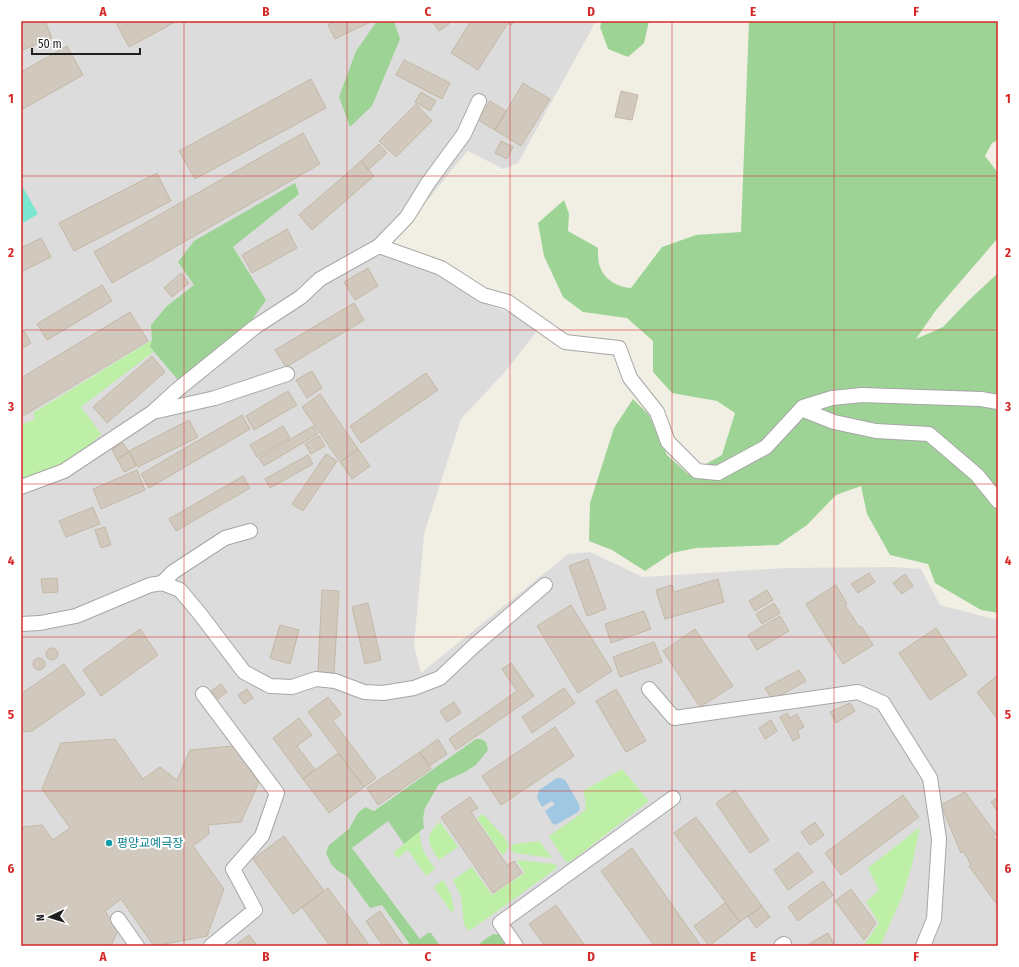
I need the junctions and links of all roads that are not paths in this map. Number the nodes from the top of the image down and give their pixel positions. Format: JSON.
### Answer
{"nodes":[{"id":1,"x":478,"y":101,"type":"dead end"},
{"id":2,"x":379,"y":246,"type":"junction"},
{"id":3,"x":287,"y":374,"type":"dead end"},
{"id":4,"x":998,"y":402,"type":"edge"},
{"id":5,"x":801,"y":409,"type":"junction"},
{"id":6,"x":153,"y":412,"type":"junction"},
{"id":7,"x":21,"y":487,"type":"edge"},
{"id":8,"x":998,"y":501,"type":"edge"},
{"id":9,"x":250,"y":531,"type":"dead end"},
{"id":10,"x":162,"y":583,"type":"junction"},
{"id":11,"x":544,"y":585,"type":"dead end"},
{"id":12,"x":21,"y":624,"type":"edge"},
{"id":13,"x":649,"y":689,"type":"dead end"},
{"id":14,"x":203,"y":694,"type":"dead end"},
{"id":15,"x":673,"y":798,"type":"dead end"},
{"id":16,"x":118,"y":919,"type":"dead end"},
{"id":17,"x":137,"y":946,"type":"edge"},
{"id":18,"x":210,"y":946,"type":"edge"},
{"id":19,"x":516,"y":946,"type":"edge"},
{"id":20,"x":923,"y":946,"type":"edge"}],
"edges":[{"from":1,"to":2,"type":"street"},
{"from":2,"to":5,"type":"street"},
{"from":2,"to":6,"type":"street"},
{"from":3,"to":6,"type":"street"},
{"from":4,"to":5,"type":"street"},
{"from":5,"to":8,"type":"street"},
{"from":6,"to":7,"type":"street"},
{"from":9,"to":10,"type":"street"},
{"from":10,"to":11,"type":"street"},
{"from":10,"to":12,"type":"street"},
{"from":13,"to":20,"type":"street"},
{"from":14,"to":18,"type":"street"},
{"from":15,"to":19,"type":"street"},
{"from":16,"to":17,"type":"street"}]}
